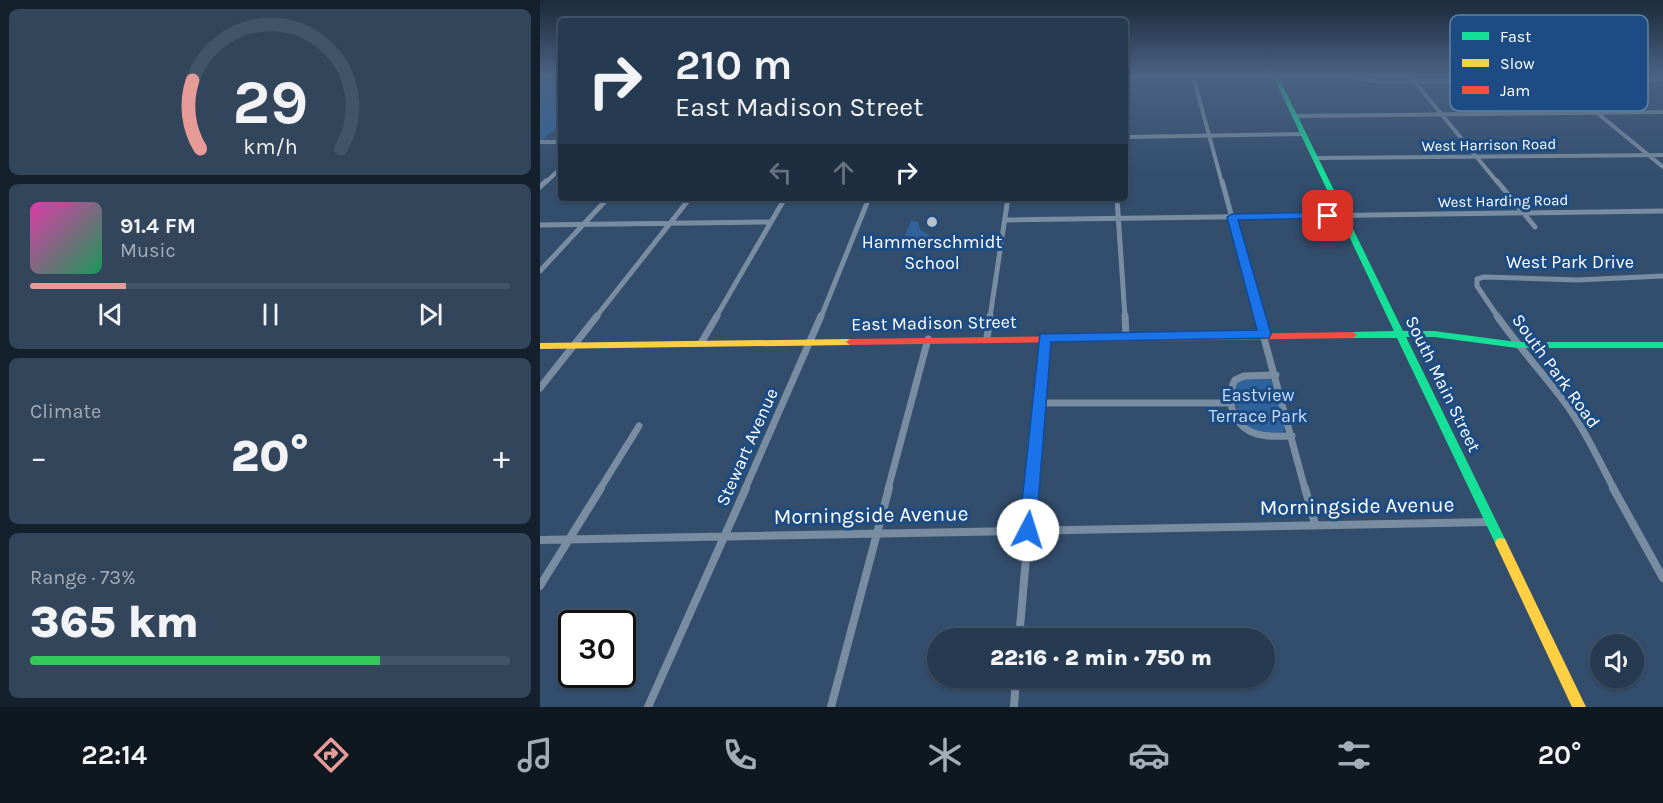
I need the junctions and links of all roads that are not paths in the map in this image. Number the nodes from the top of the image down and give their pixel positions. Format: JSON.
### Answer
{"nodes":[{"id":1,"x":1202,"y":109,"type":"edge"},
{"id":2,"x":1291,"y":109,"type":"edge"},
{"id":3,"x":1438,"y":109,"type":"edge"},
{"id":4,"x":1595,"y":111,"type":"edge"},
{"id":5,"x":1663,"y":112,"type":"edge"},
{"id":6,"x":1597,"y":113,"type":"junction"},
{"id":7,"x":1442,"y":114,"type":"junction"},
{"id":8,"x":1294,"y":116,"type":"junction"},
{"id":9,"x":1304,"y":134,"type":"junction"},
{"id":10,"x":1209,"y":135,"type":"junction"},
{"id":11,"x":1128,"y":137,"type":"edge"},
{"id":12,"x":540,"y":142,"type":"edge"},
{"id":13,"x":558,"y":142,"type":"edge"},
{"id":14,"x":1649,"y":155,"type":"junction"},
{"id":15,"x":1663,"y":155,"type":"edge"},
{"id":16,"x":1478,"y":157,"type":"junction"},
{"id":17,"x":1315,"y":158,"type":"junction"},
{"id":18,"x":1663,"y":167,"type":"edge"},
{"id":19,"x":558,"y":171,"type":"edge"},
{"id":20,"x":540,"y":187,"type":"edge"},
{"id":21,"x":605,"y":201,"type":"edge"},
{"id":22,"x":688,"y":201,"type":"edge"},
{"id":23,"x":783,"y":201,"type":"edge"},
{"id":24,"x":868,"y":201,"type":"edge"},
{"id":25,"x":1008,"y":201,"type":"edge"},
{"id":26,"x":1117,"y":201,"type":"edge"},
{"id":27,"x":1663,"y":211,"type":"edge"},
{"id":28,"x":1524,"y":213,"type":"junction"},
{"id":29,"x":1343,"y":215,"type":"junction"},
{"id":30,"x":1232,"y":217,"type":"junction"},
{"id":31,"x":1118,"y":218,"type":"junction"},
{"id":32,"x":1005,"y":220,"type":"junction"},
{"id":33,"x":771,"y":222,"type":"junction"},
{"id":34,"x":671,"y":223,"type":"junction"},
{"id":35,"x":583,"y":224,"type":"junction"},
{"id":36,"x":540,"y":225,"type":"edge"},
{"id":37,"x":1535,"y":227,"type":"dead end"},
{"id":38,"x":540,"y":271,"type":"edge"},
{"id":39,"x":1663,"y":276,"type":"edge"},
{"id":40,"x":1477,"y":279,"type":"joint"},
{"id":41,"x":1264,"y":334,"type":"junction"},
{"id":42,"x":1401,"y":334,"type":"junction"},
{"id":43,"x":1126,"y":336,"type":"junction"},
{"id":44,"x":987,"y":338,"type":"junction"},
{"id":45,"x":1045,"y":338,"type":"junction"},
{"id":46,"x":928,"y":339,"type":"junction"},
{"id":47,"x":811,"y":341,"type":"junction"},
{"id":48,"x":702,"y":343,"type":"junction"},
{"id":49,"x":1517,"y":345,"type":"junction"},
{"id":50,"x":1663,"y":345,"type":"edge"},
{"id":51,"x":540,"y":346,"type":"edge"},
{"id":52,"x":574,"y":346,"type":"junction"},
{"id":53,"x":1276,"y":375,"type":"junction"},
{"id":54,"x":540,"y":387,"type":"edge"},
{"id":55,"x":1039,"y":403,"type":"junction"},
{"id":56,"x":1232,"y":403,"type":"junction"},
{"id":57,"x":639,"y":426,"type":"dead end"},
{"id":58,"x":1292,"y":436,"type":"junction"},
{"id":59,"x":1491,"y":522,"type":"junction"},
{"id":60,"x":1315,"y":524,"type":"junction"},
{"id":61,"x":1028,"y":530,"type":"junction"},
{"id":62,"x":876,"y":533,"type":"junction"},
{"id":63,"x":724,"y":537,"type":"junction"},
{"id":64,"x":570,"y":539,"type":"junction"},
{"id":65,"x":540,"y":540,"type":"edge"},
{"id":66,"x":1663,"y":578,"type":"edge"},
{"id":67,"x":540,"y":586,"type":"edge"},
{"id":68,"x":1020,"y":628,"type":"edge"},
{"id":69,"x":1015,"y":688,"type":"edge"},
{"id":70,"x":648,"y":707,"type":"edge"},
{"id":71,"x":831,"y":707,"type":"edge"},
{"id":72,"x":1014,"y":707,"type":"edge"},
{"id":73,"x":1579,"y":707,"type":"edge"}],
"edges":[{"from":1,"to":10,"type":"street"},
{"from":2,"to":8,"type":"street","name":"South Main Street"},
{"from":3,"to":7,"type":"street"},
{"from":4,"to":6,"type":"street"},
{"from":5,"to":6,"type":"street"},
{"from":6,"to":7,"type":"street"},
{"from":6,"to":14,"type":"street"},
{"from":7,"to":8,"type":"street"},
{"from":7,"to":16,"type":"street"},
{"from":8,"to":9,"type":"street","name":"South Main Street"},
{"from":9,"to":10,"type":"street"},
{"from":9,"to":17,"type":"street","name":"South Main Street"},
{"from":10,"to":11,"type":"street"},
{"from":10,"to":30,"type":"street"},
{"from":12,"to":13,"type":"street"},
{"from":14,"to":15,"type":"street","name":"West Harrison Road"},
{"from":14,"to":16,"type":"street","name":"West Harrison Road"},
{"from":14,"to":18,"type":"street"},
{"from":16,"to":17,"type":"street","name":"West Harrison Road"},
{"from":16,"to":28,"type":"street"},
{"from":17,"to":29,"type":"street","name":"South Main Street"},
{"from":19,"to":20,"type":"street"},
{"from":21,"to":35,"type":"street"},
{"from":22,"to":34,"type":"street"},
{"from":23,"to":33,"type":"street"},
{"from":24,"to":47,"type":"street","name":"Stewart Avenue"},
{"from":25,"to":32,"type":"street"},
{"from":26,"to":31,"type":"street"},
{"from":27,"to":28,"type":"street","name":"West Harding Road"},
{"from":28,"to":29,"type":"street","name":"West Harding Road"},
{"from":28,"to":37,"type":"street"},
{"from":29,"to":30,"type":"street","name":"West Harding Road"},
{"from":29,"to":42,"type":"street","name":"South Main Street"},
{"from":30,"to":31,"type":"street","name":"West Harding Road"},
{"from":30,"to":41,"type":"street"},
{"from":31,"to":32,"type":"street","name":"West Harding Road"},
{"from":31,"to":43,"type":"street"},
{"from":32,"to":44,"type":"street"},
{"from":33,"to":34,"type":"street"},
{"from":33,"to":48,"type":"street"},
{"from":34,"to":35,"type":"street"},
{"from":34,"to":52,"type":"street"},
{"from":35,"to":36,"type":"street"},
{"from":35,"to":38,"type":"street"},
{"from":39,"to":40,"type":"street","name":"West Park Drive"},
{"from":40,"to":49,"type":"street","name":"South Park Road"},
{"from":41,"to":42,"type":"street","name":"East Madison Street"},
{"from":41,"to":43,"type":"street","name":"East Madison Street"},
{"from":41,"to":53,"type":"street"},
{"from":42,"to":49,"type":"street","name":"East Madison Street"},
{"from":42,"to":59,"type":"street","name":"South Main Street"},
{"from":43,"to":45,"type":"street","name":"East Madison Street"},
{"from":44,"to":45,"type":"street","name":"East Madison Street"},
{"from":44,"to":46,"type":"street","name":"East Madison Street"},
{"from":45,"to":55,"type":"street"},
{"from":46,"to":47,"type":"street","name":"East Madison Street"},
{"from":46,"to":62,"type":"street"},
{"from":47,"to":48,"type":"street","name":"East Madison Street"},
{"from":47,"to":63,"type":"street","name":"Stewart Avenue"},
{"from":48,"to":52,"type":"street","name":"East Madison Street"},
{"from":49,"to":50,"type":"street","name":"East Madison Street"},
{"from":49,"to":66,"type":"street","name":"South Park Road"},
{"from":51,"to":52,"type":"street","name":"East Madison Street"},
{"from":52,"to":54,"type":"street"},
{"from":53,"to":56,"type":"street"},
{"from":53,"to":58,"type":"street"},
{"from":55,"to":56,"type":"street"},
{"from":55,"to":61,"type":"street"},
{"from":56,"to":58,"type":"street"},
{"from":57,"to":64,"type":"street"},
{"from":58,"to":60,"type":"street"},
{"from":59,"to":60,"type":"street","name":"Morningside Avenue"},
{"from":59,"to":73,"type":"street","name":"South Main Street"},
{"from":60,"to":61,"type":"street","name":"Morningside Avenue"},
{"from":61,"to":62,"type":"street","name":"Morningside Avenue"},
{"from":61,"to":68,"type":"street"},
{"from":62,"to":63,"type":"street","name":"Morningside Avenue"},
{"from":62,"to":71,"type":"street"},
{"from":63,"to":64,"type":"street","name":"Morningside Avenue"},
{"from":63,"to":70,"type":"street","name":"Stewart Avenue"},
{"from":64,"to":65,"type":"street","name":"Morningside Avenue"},
{"from":64,"to":67,"type":"street"},
{"from":69,"to":72,"type":"street"}]}
